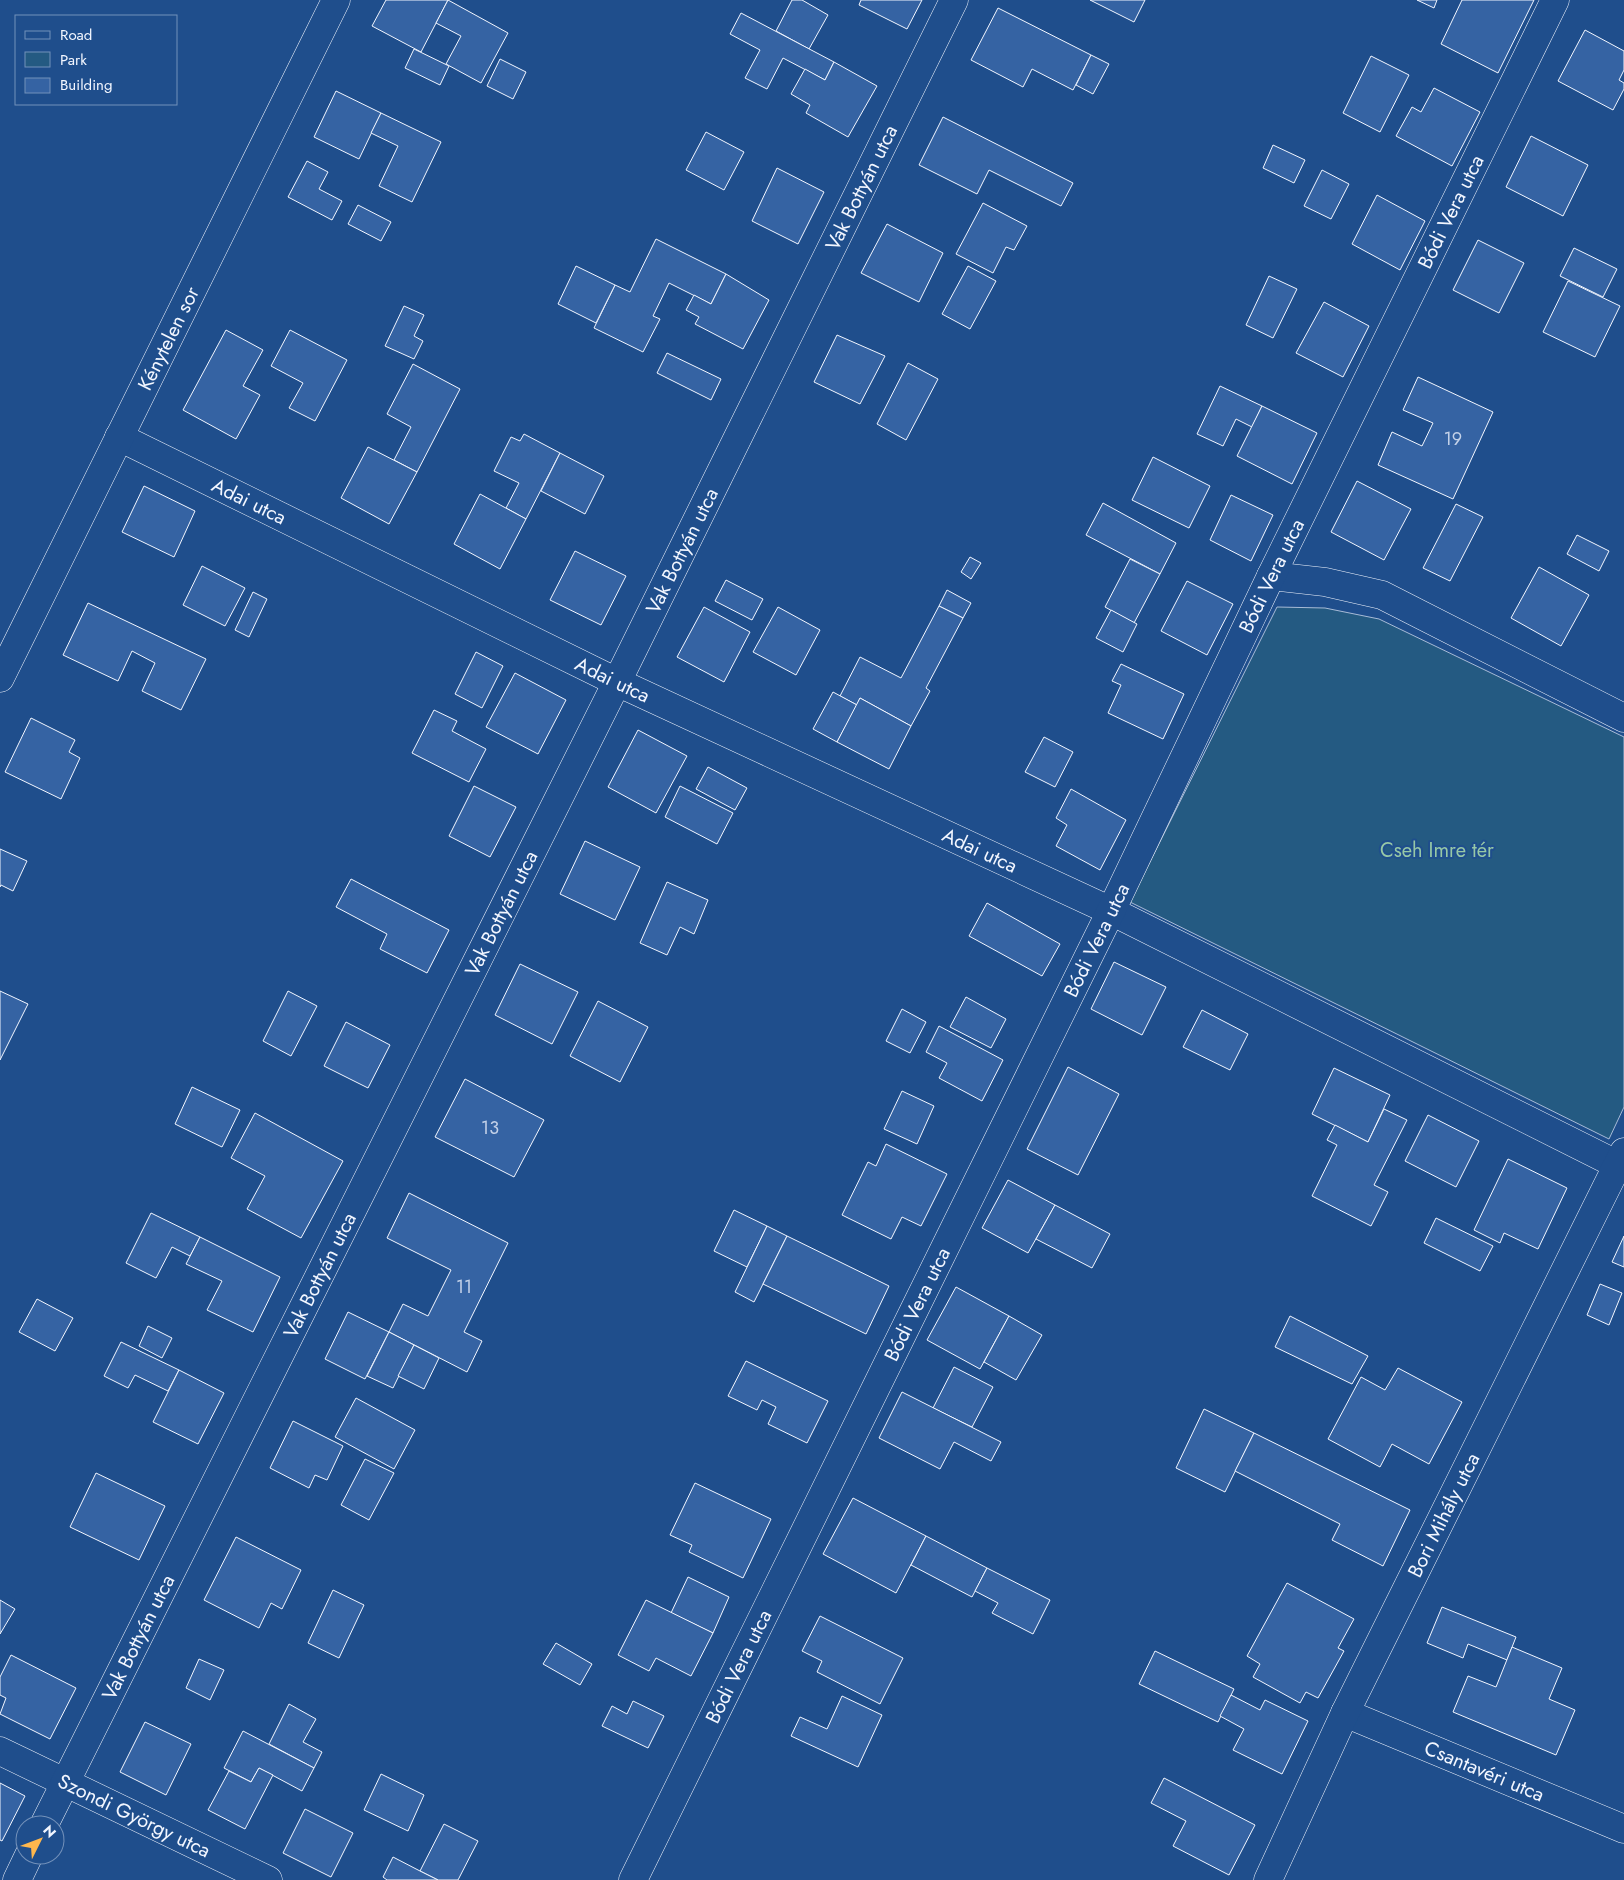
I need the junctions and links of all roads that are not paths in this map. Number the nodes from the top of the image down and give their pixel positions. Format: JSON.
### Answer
{"nodes":[{"id":1,"x":336,"y":0,"type":"edge"},
{"id":2,"x":954,"y":0,"type":"edge"},
{"id":3,"x":1555,"y":0,"type":"edge"},
{"id":4,"x":119,"y":437,"type":"junction"},
{"id":5,"x":1271,"y":576,"type":"junction"},
{"id":6,"x":0,"y":678,"type":"edge"},
{"id":7,"x":616,"y":682,"type":"junction"},
{"id":8,"x":1624,"y":718,"type":"edge"},
{"id":9,"x":1111,"y":911,"type":"junction"},
{"id":10,"x":1622,"y":1161,"type":"edge"},
{"id":11,"x":1345,"y":1714,"type":"junction"},
{"id":12,"x":0,"y":1751,"type":"edge"},
{"id":13,"x":64,"y":1783,"type":"junction"},
{"id":14,"x":49,"y":1815,"type":"edge"},
{"id":15,"x":1624,"y":1829,"type":"edge"},
{"id":16,"x":24,"y":1865,"type":"edge"},
{"id":17,"x":17,"y":1880,"type":"edge"},
{"id":18,"x":268,"y":1880,"type":"edge"},
{"id":19,"x":633,"y":1880,"type":"edge"},
{"id":20,"x":1268,"y":1880,"type":"edge"}],
"edges":[{"from":1,"to":4,"type":"street","name":"Kénytelen sor"},
{"from":2,"to":7,"type":"street","name":"Vak Bottyán utca"},
{"from":3,"to":5,"type":"street","name":"Bódi Vera utca"},
{"from":4,"to":6,"type":"street","name":"Kénytelen sor"},
{"from":4,"to":7,"type":"street","name":"Adai utca"},
{"from":5,"to":8,"type":"street"},
{"from":5,"to":9,"type":"street","name":"Bódi Vera utca"},
{"from":7,"to":9,"type":"street","name":"Adai utca"},
{"from":7,"to":13,"type":"street","name":"Vak Bottyán utca"},
{"from":9,"to":10,"type":"street"},
{"from":9,"to":19,"type":"street","name":"Bódi Vera utca"},
{"from":10,"to":11,"type":"street","name":"Bori Mihály utca"},
{"from":11,"to":15,"type":"street","name":"Csantavéri utca"},
{"from":11,"to":20,"type":"street","name":"Bori Mihály utca"},
{"from":12,"to":13,"type":"street","name":"Szondi György utca"},
{"from":13,"to":14,"type":"street","name":"Vak Bottyán utca"},
{"from":13,"to":18,"type":"street","name":"Szondi György utca"},
{"from":16,"to":17,"type":"street"}]}
